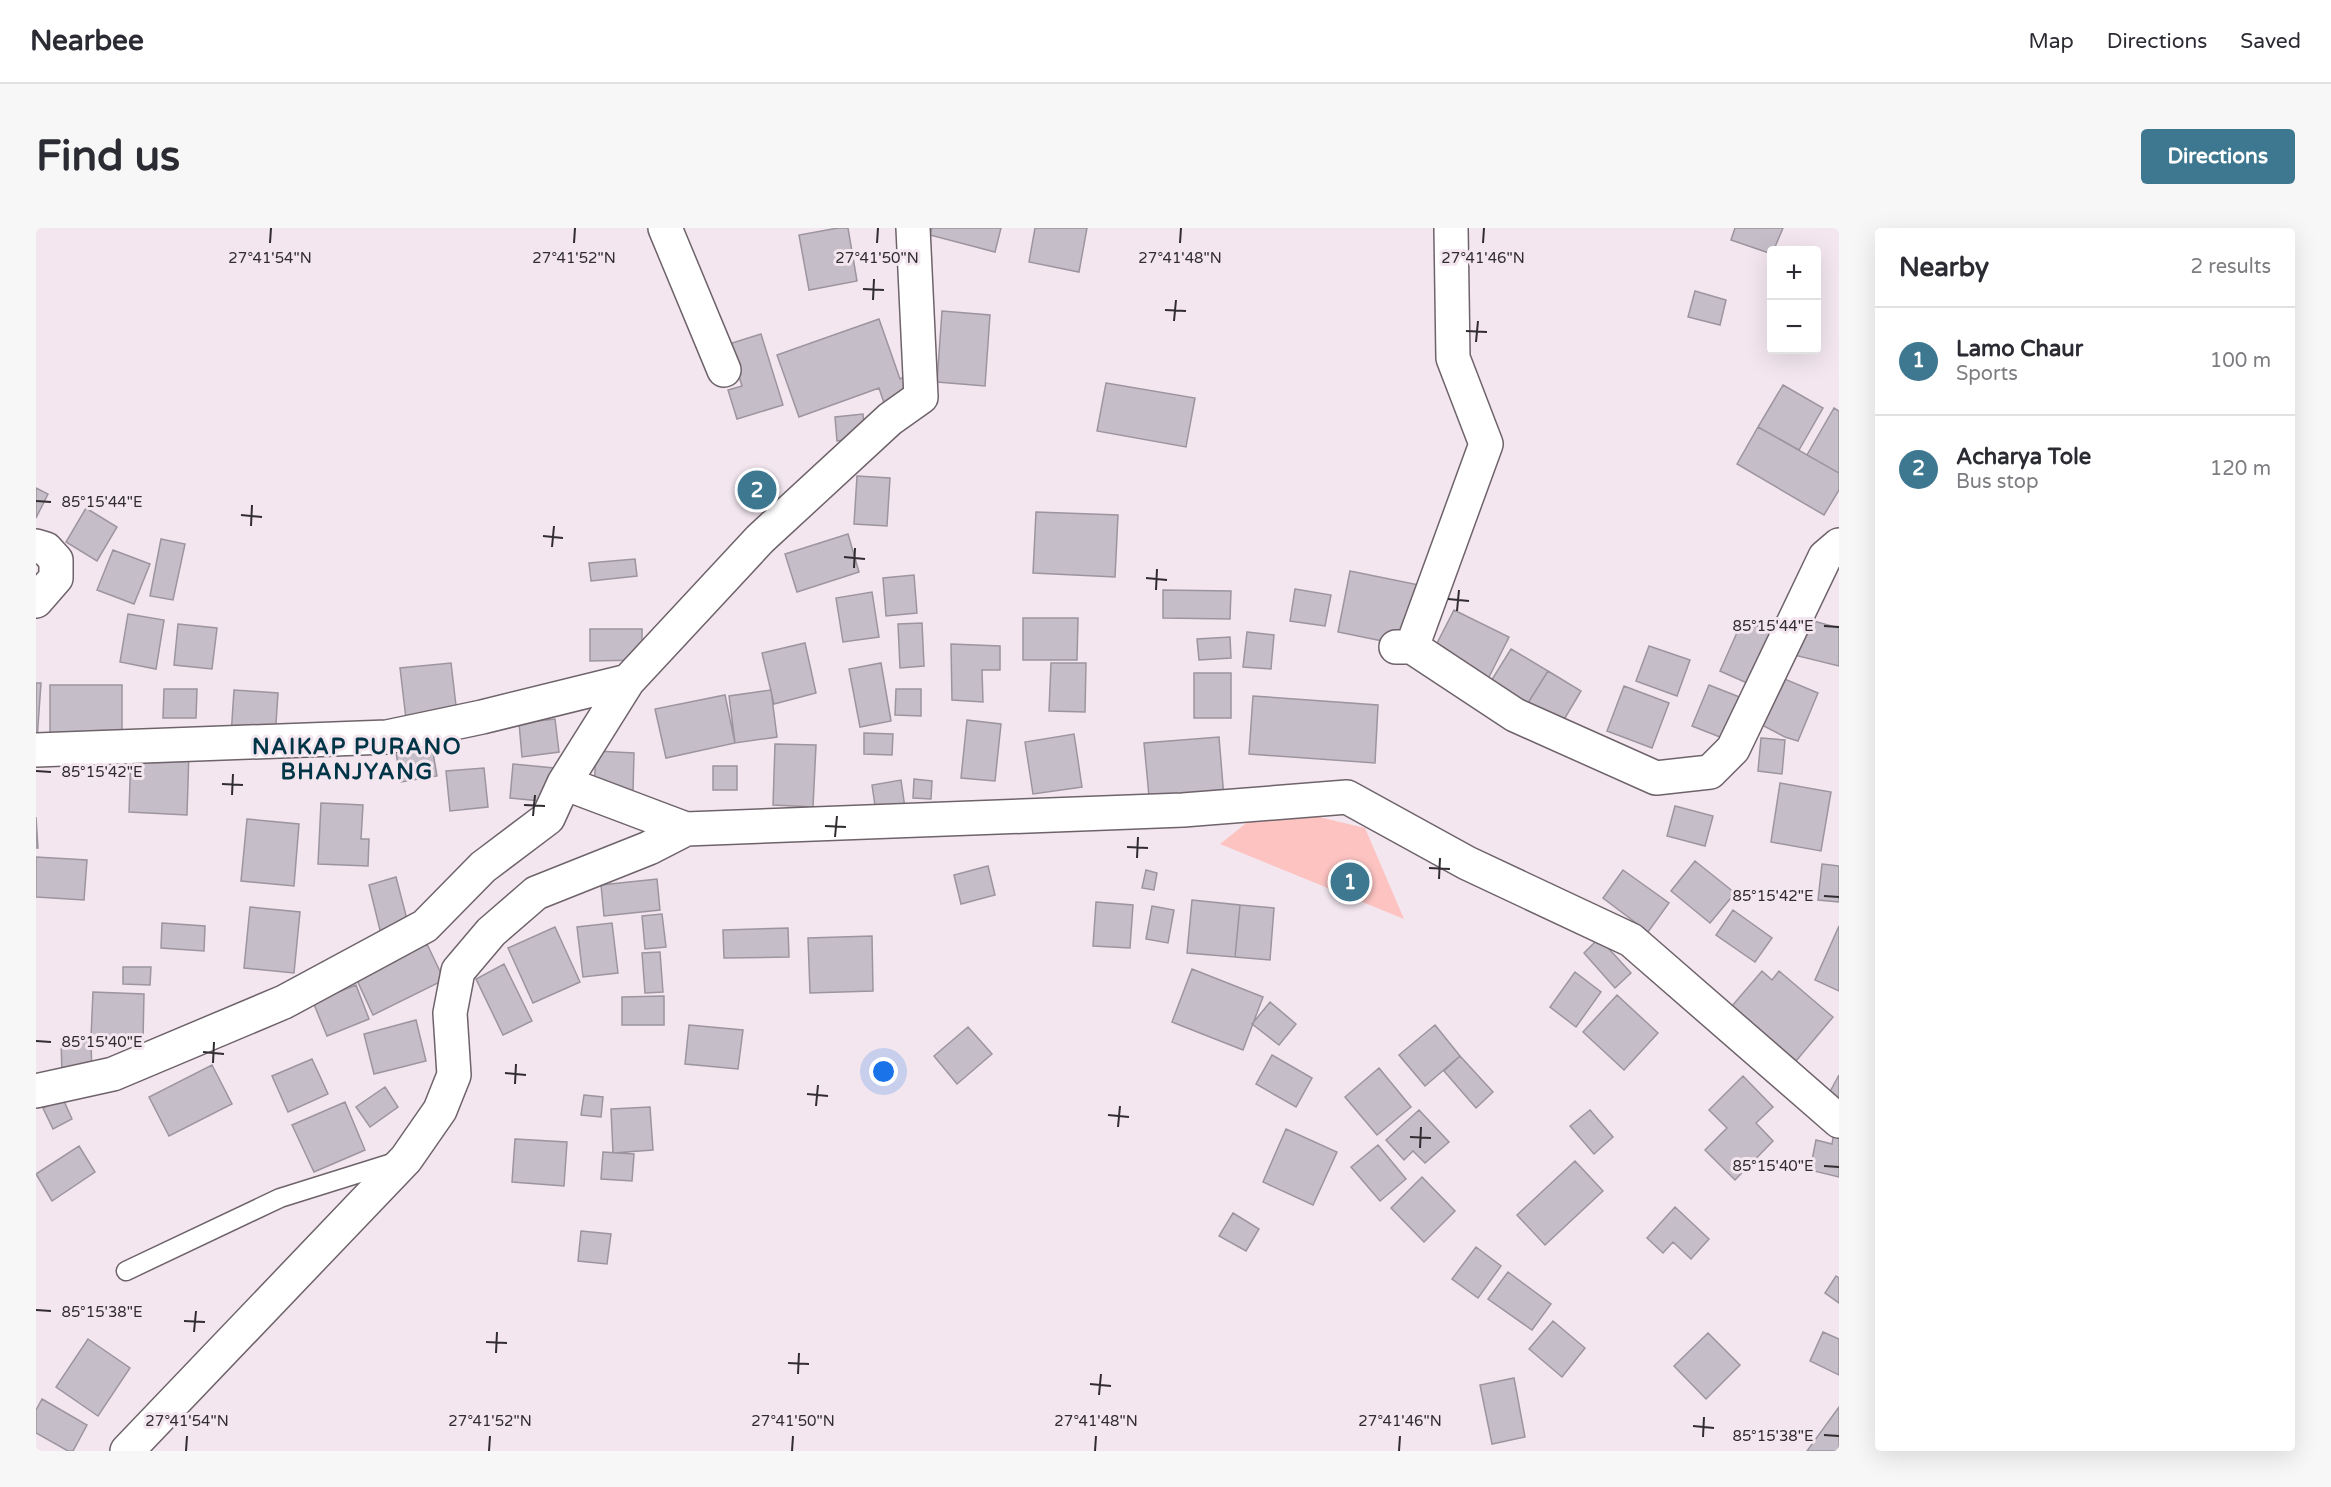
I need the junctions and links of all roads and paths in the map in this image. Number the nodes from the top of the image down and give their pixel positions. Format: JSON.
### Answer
{"nodes":[{"id":1,"x":665,"y":228,"type":"edge"},
{"id":2,"x":914,"y":228,"type":"edge"},
{"id":3,"x":1451,"y":228,"type":"edge"},
{"id":4,"x":724,"y":370,"type":"dead end"},
{"id":5,"x":1839,"y":545,"type":"edge"},
{"id":6,"x":36,"y":546,"type":"edge"},
{"id":7,"x":36,"y":601,"type":"edge"},
{"id":8,"x":628,"y":681,"type":"junction"},
{"id":9,"x":36,"y":750,"type":"edge"},
{"id":10,"x":564,"y":783,"type":"junction"},
{"id":11,"x":686,"y":829,"type":"junction"},
{"id":12,"x":36,"y":1091,"type":"edge"},
{"id":13,"x":1839,"y":1121,"type":"edge"},
{"id":14,"x":406,"y":1159,"type":"junction"},
{"id":15,"x":126,"y":1271,"type":"dead end"},
{"id":16,"x":127,"y":1451,"type":"edge"}],
"edges":[{"from":1,"to":4,"type":"street"},
{"from":2,"to":8,"type":"street"},
{"from":3,"to":5,"type":"street"},
{"from":6,"to":7,"type":"street"},
{"from":8,"to":9,"type":"street"},
{"from":8,"to":10,"type":"street"},
{"from":10,"to":11,"type":"street"},
{"from":10,"to":12,"type":"street"},
{"from":11,"to":13,"type":"street"},
{"from":11,"to":14,"type":"street"},
{"from":14,"to":15,"type":"lane"},
{"from":14,"to":16,"type":"street"}]}
